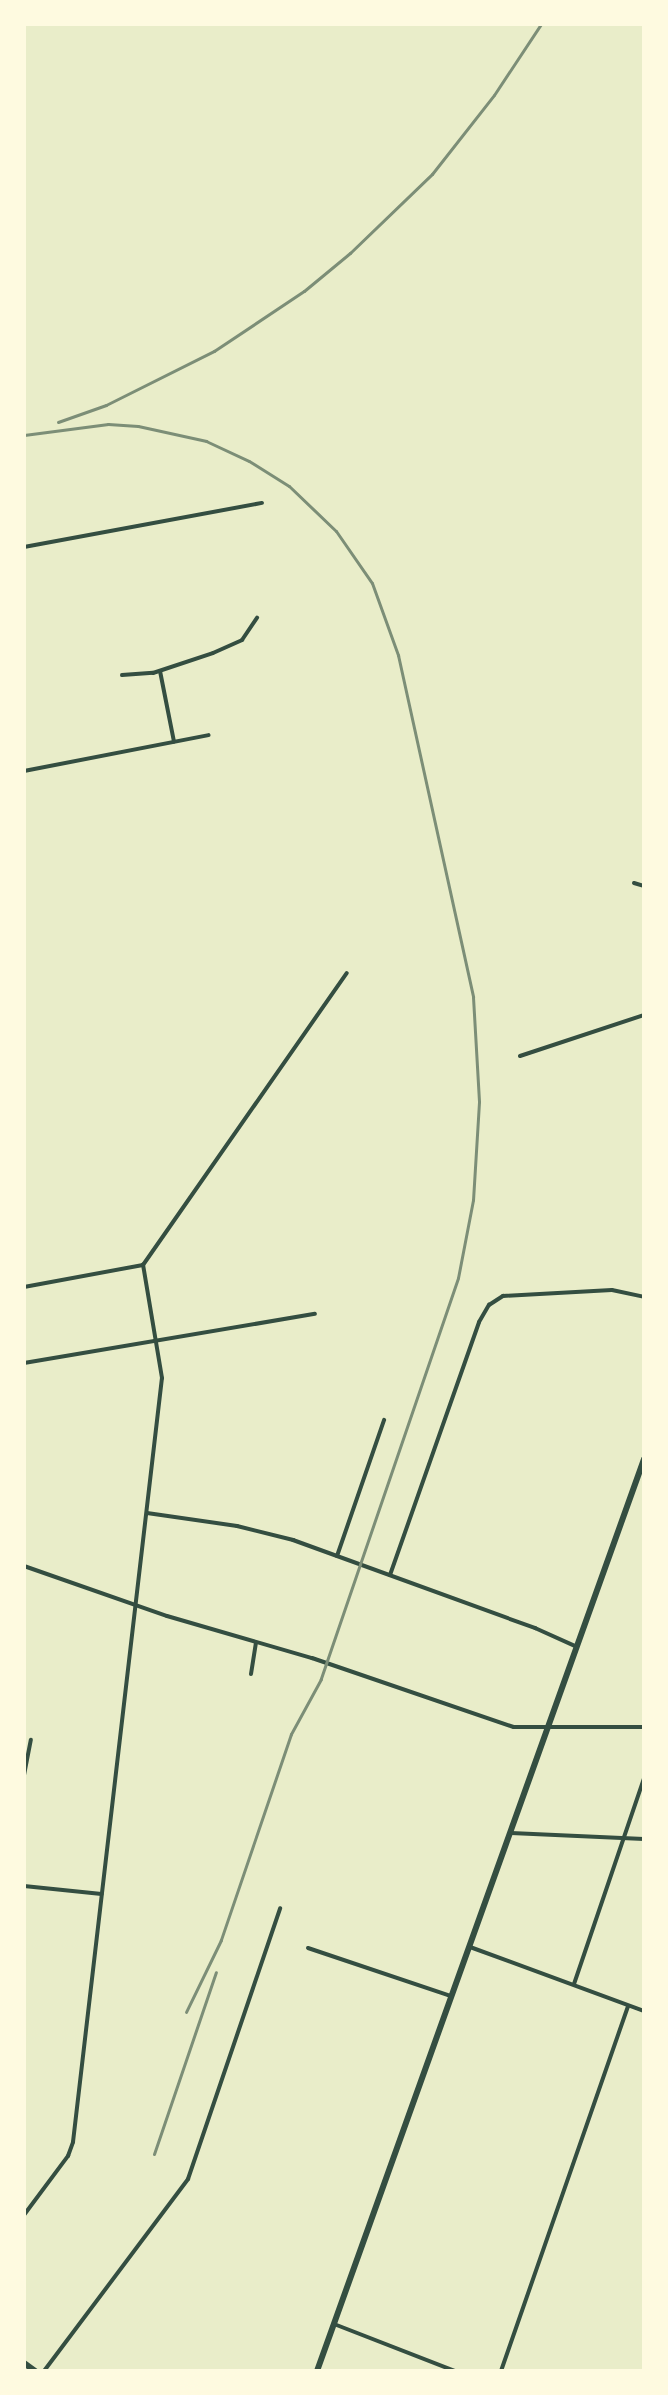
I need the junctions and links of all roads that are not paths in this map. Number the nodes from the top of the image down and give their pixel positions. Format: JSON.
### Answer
{"nodes":[{"id":1,"x":262,"y":503,"type":"dead end"},
{"id":2,"x":24,"y":547,"type":"edge"},
{"id":3,"x":257,"y":618,"type":"dead end"},
{"id":4,"x":160,"y":671,"type":"junction"},
{"id":5,"x":122,"y":675,"type":"dead end"},
{"id":6,"x":209,"y":735,"type":"dead end"},
{"id":7,"x":174,"y":742,"type":"junction"},
{"id":8,"x":24,"y":771,"type":"edge"},
{"id":9,"x":634,"y":883,"type":"dead end"},
{"id":10,"x":644,"y":886,"type":"edge"},
{"id":11,"x":347,"y":973,"type":"dead end"},
{"id":12,"x":644,"y":1015,"type":"edge"},
{"id":13,"x":520,"y":1056,"type":"dead end"},
{"id":14,"x":143,"y":1265,"type":"junction"},
{"id":15,"x":24,"y":1287,"type":"edge"},
{"id":16,"x":644,"y":1297,"type":"edge"},
{"id":17,"x":315,"y":1314,"type":"dead end"},
{"id":18,"x":157,"y":1340,"type":"junction"},
{"id":19,"x":24,"y":1363,"type":"edge"},
{"id":20,"x":384,"y":1420,"type":"dead end"},
{"id":21,"x":644,"y":1459,"type":"edge"},
{"id":22,"x":147,"y":1513,"type":"junction"},
{"id":23,"x":337,"y":1556,"type":"junction"},
{"id":24,"x":24,"y":1566,"type":"edge"},
{"id":25,"x":390,"y":1575,"type":"junction"},
{"id":26,"x":135,"y":1606,"type":"junction"},
{"id":27,"x":256,"y":1642,"type":"junction"},
{"id":28,"x":577,"y":1647,"type":"junction"},
{"id":29,"x":251,"y":1674,"type":"dead end"},
{"id":30,"x":549,"y":1727,"type":"junction"},
{"id":31,"x":644,"y":1727,"type":"edge"},
{"id":32,"x":31,"y":1740,"type":"dead end"},
{"id":33,"x":24,"y":1775,"type":"edge"},
{"id":34,"x":644,"y":1778,"type":"edge"},
{"id":35,"x":510,"y":1833,"type":"junction"},
{"id":36,"x":623,"y":1838,"type":"junction"},
{"id":37,"x":644,"y":1839,"type":"edge"},
{"id":38,"x":24,"y":1886,"type":"edge"},
{"id":39,"x":102,"y":1894,"type":"junction"},
{"id":40,"x":280,"y":1908,"type":"dead end"},
{"id":41,"x":469,"y":1947,"type":"junction"},
{"id":42,"x":308,"y":1948,"type":"dead end"},
{"id":43,"x":574,"y":1984,"type":"junction"},
{"id":44,"x":451,"y":1996,"type":"junction"},
{"id":45,"x":628,"y":2006,"type":"junction"},
{"id":46,"x":644,"y":2011,"type":"edge"},
{"id":47,"x":24,"y":2215,"type":"edge"},
{"id":48,"x":334,"y":2324,"type":"junction"},
{"id":49,"x":24,"y":2363,"type":"edge"},
{"id":50,"x":443,"y":2369,"type":"edge"},
{"id":51,"x":35,"y":2371,"type":"edge"},
{"id":52,"x":44,"y":2371,"type":"edge"},
{"id":53,"x":317,"y":2371,"type":"edge"},
{"id":54,"x":455,"y":2371,"type":"edge"},
{"id":55,"x":501,"y":2371,"type":"edge"}],
"edges":[{"from":1,"to":2,"type":"street"},
{"from":3,"to":4,"type":"street"},
{"from":4,"to":5,"type":"street"},
{"from":4,"to":7,"type":"street"},
{"from":6,"to":7,"type":"street"},
{"from":7,"to":8,"type":"street"},
{"from":9,"to":10,"type":"street"},
{"from":11,"to":14,"type":"street"},
{"from":12,"to":13,"type":"street"},
{"from":14,"to":15,"type":"street"},
{"from":14,"to":18,"type":"street"},
{"from":16,"to":25,"type":"street"},
{"from":17,"to":18,"type":"street"},
{"from":18,"to":19,"type":"street"},
{"from":18,"to":22,"type":"street"},
{"from":20,"to":23,"type":"street"},
{"from":21,"to":28,"type":"main road"},
{"from":22,"to":23,"type":"street"},
{"from":22,"to":26,"type":"street"},
{"from":23,"to":25,"type":"street"},
{"from":24,"to":26,"type":"street"},
{"from":25,"to":28,"type":"street"},
{"from":26,"to":27,"type":"street"},
{"from":26,"to":39,"type":"street"},
{"from":27,"to":29,"type":"street"},
{"from":27,"to":30,"type":"street"},
{"from":28,"to":30,"type":"main road"},
{"from":30,"to":31,"type":"street"},
{"from":30,"to":35,"type":"main road"},
{"from":32,"to":33,"type":"street"},
{"from":34,"to":36,"type":"street"},
{"from":35,"to":36,"type":"street"},
{"from":35,"to":41,"type":"main road"},
{"from":36,"to":37,"type":"street"},
{"from":36,"to":43,"type":"street"},
{"from":38,"to":39,"type":"street"},
{"from":39,"to":47,"type":"street"},
{"from":40,"to":52,"type":"street"},
{"from":41,"to":43,"type":"street"},
{"from":41,"to":44,"type":"main road"},
{"from":42,"to":44,"type":"street"},
{"from":43,"to":45,"type":"street"},
{"from":44,"to":48,"type":"main road"},
{"from":45,"to":46,"type":"street"},
{"from":45,"to":55,"type":"street"},
{"from":48,"to":50,"type":"street"},
{"from":48,"to":53,"type":"main road"},
{"from":49,"to":51,"type":"main road"},
{"from":50,"to":54,"type":"street"}]}
